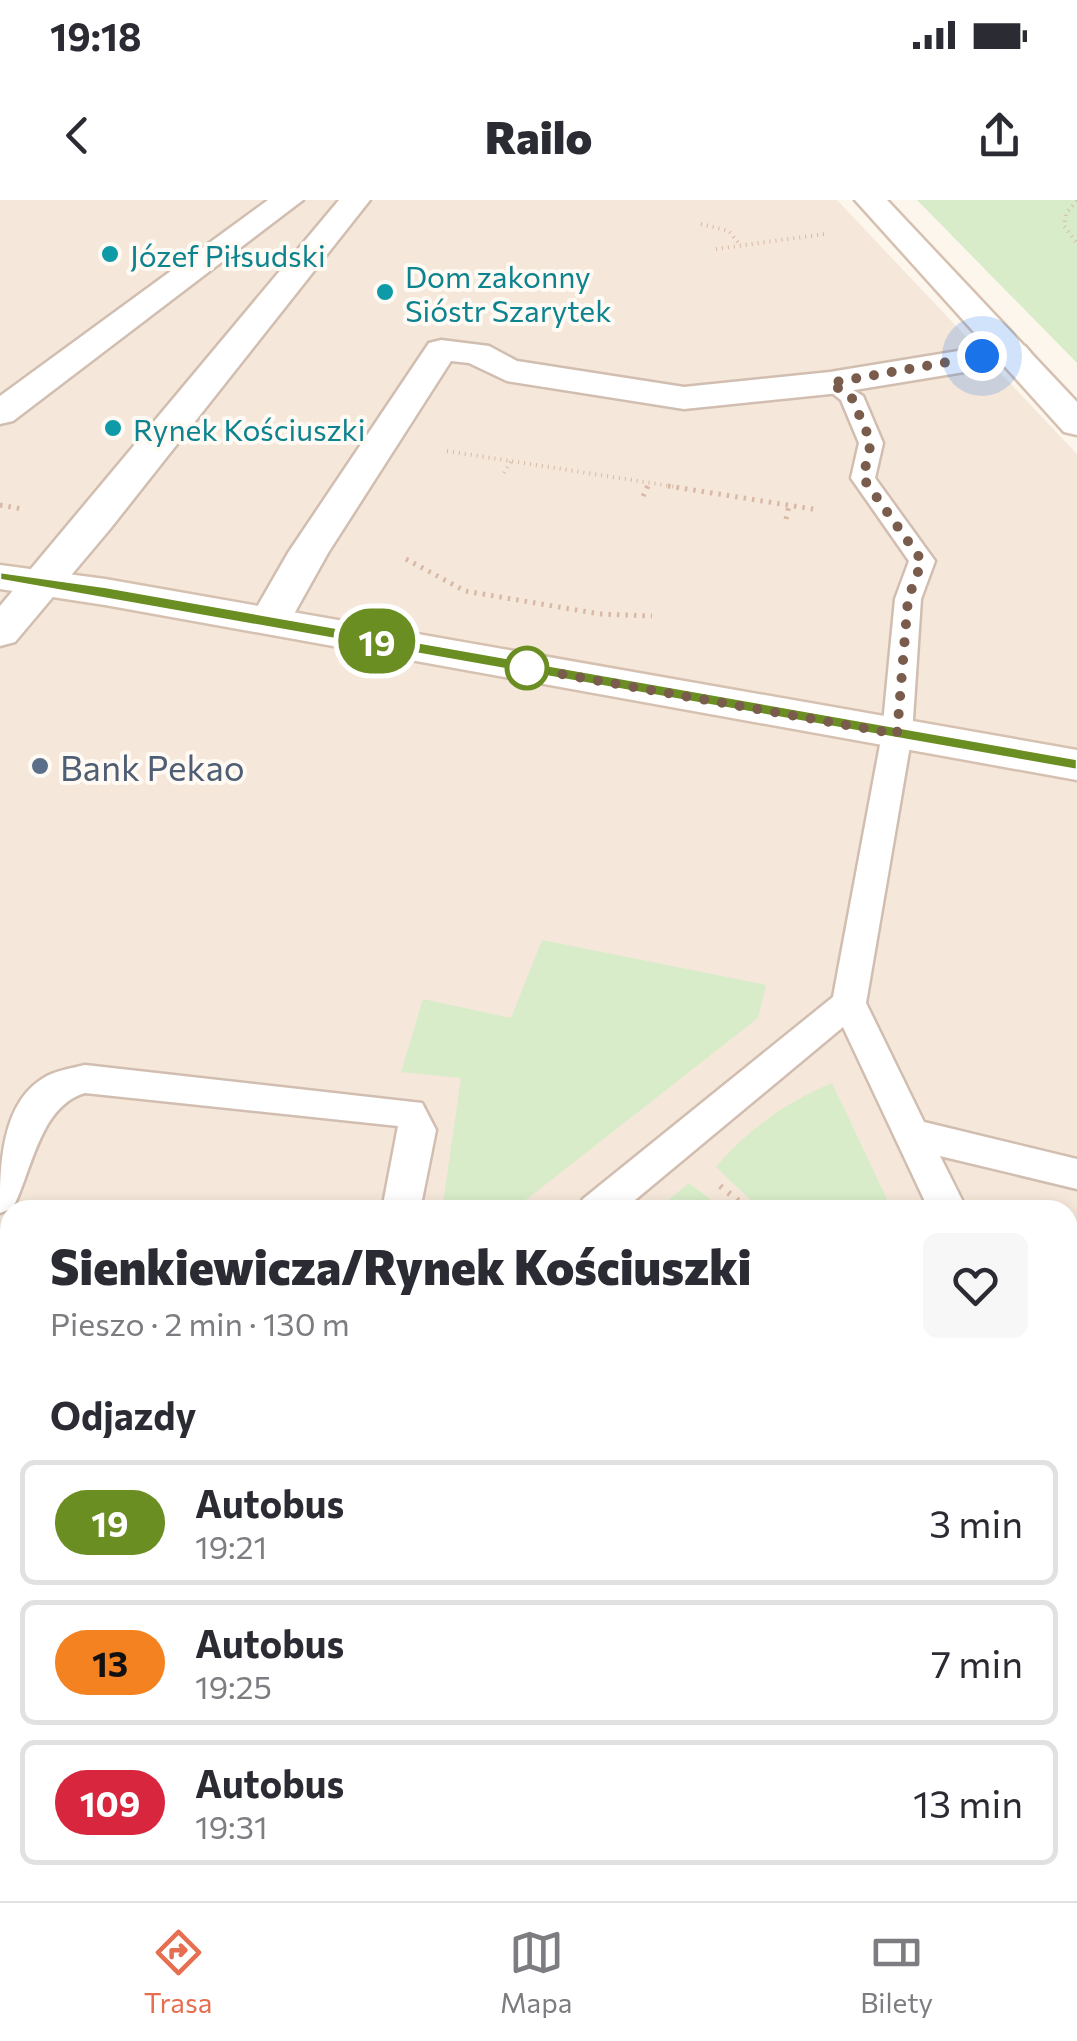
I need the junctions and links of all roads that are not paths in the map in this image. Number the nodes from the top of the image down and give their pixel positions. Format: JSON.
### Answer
{"nodes":[{"id":1,"x":288,"y":200,"type":"edge"},
{"id":2,"x":354,"y":200,"type":"edge"},
{"id":3,"x":870,"y":200,"type":"edge"},
{"id":4,"x":1013,"y":353,"type":"junction"},
{"id":5,"x":830,"y":383,"type":"junction"},
{"id":6,"x":0,"y":414,"type":"edge"},
{"id":7,"x":1077,"y":424,"type":"edge"},
{"id":8,"x":0,"y":576,"type":"edge"},
{"id":9,"x":43,"y":583,"type":"junction"},
{"id":10,"x":270,"y":621,"type":"junction"},
{"id":11,"x":0,"y":632,"type":"edge"},
{"id":12,"x":897,"y":734,"type":"junction"},
{"id":13,"x":1077,"y":765,"type":"edge"},
{"id":14,"x":849,"y":1004,"type":"junction"},
{"id":15,"x":914,"y":1134,"type":"junction"},
{"id":16,"x":1077,"y":1174,"type":"edge"},
{"id":17,"x":0,"y":1197,"type":"edge"},
{"id":18,"x":403,"y":1200,"type":"edge"},
{"id":19,"x":608,"y":1200,"type":"edge"},
{"id":20,"x":944,"y":1200,"type":"edge"}],
"edges":[{"from":1,"to":6,"type":"street"},
{"from":2,"to":9,"type":"street"},
{"from":3,"to":4,"type":"street"},
{"from":4,"to":5,"type":"street"},
{"from":4,"to":7,"type":"street"},
{"from":5,"to":10,"type":"street"},
{"from":5,"to":12,"type":"lane"},
{"from":8,"to":9,"type":"street"},
{"from":9,"to":10,"type":"street"},
{"from":9,"to":11,"type":"street"},
{"from":10,"to":12,"type":"street"},
{"from":12,"to":13,"type":"street"},
{"from":12,"to":14,"type":"lane"},
{"from":14,"to":15,"type":"lane"},
{"from":14,"to":19,"type":"lane"},
{"from":15,"to":16,"type":"lane"},
{"from":15,"to":20,"type":"lane"},
{"from":17,"to":18,"type":"lane"}]}
